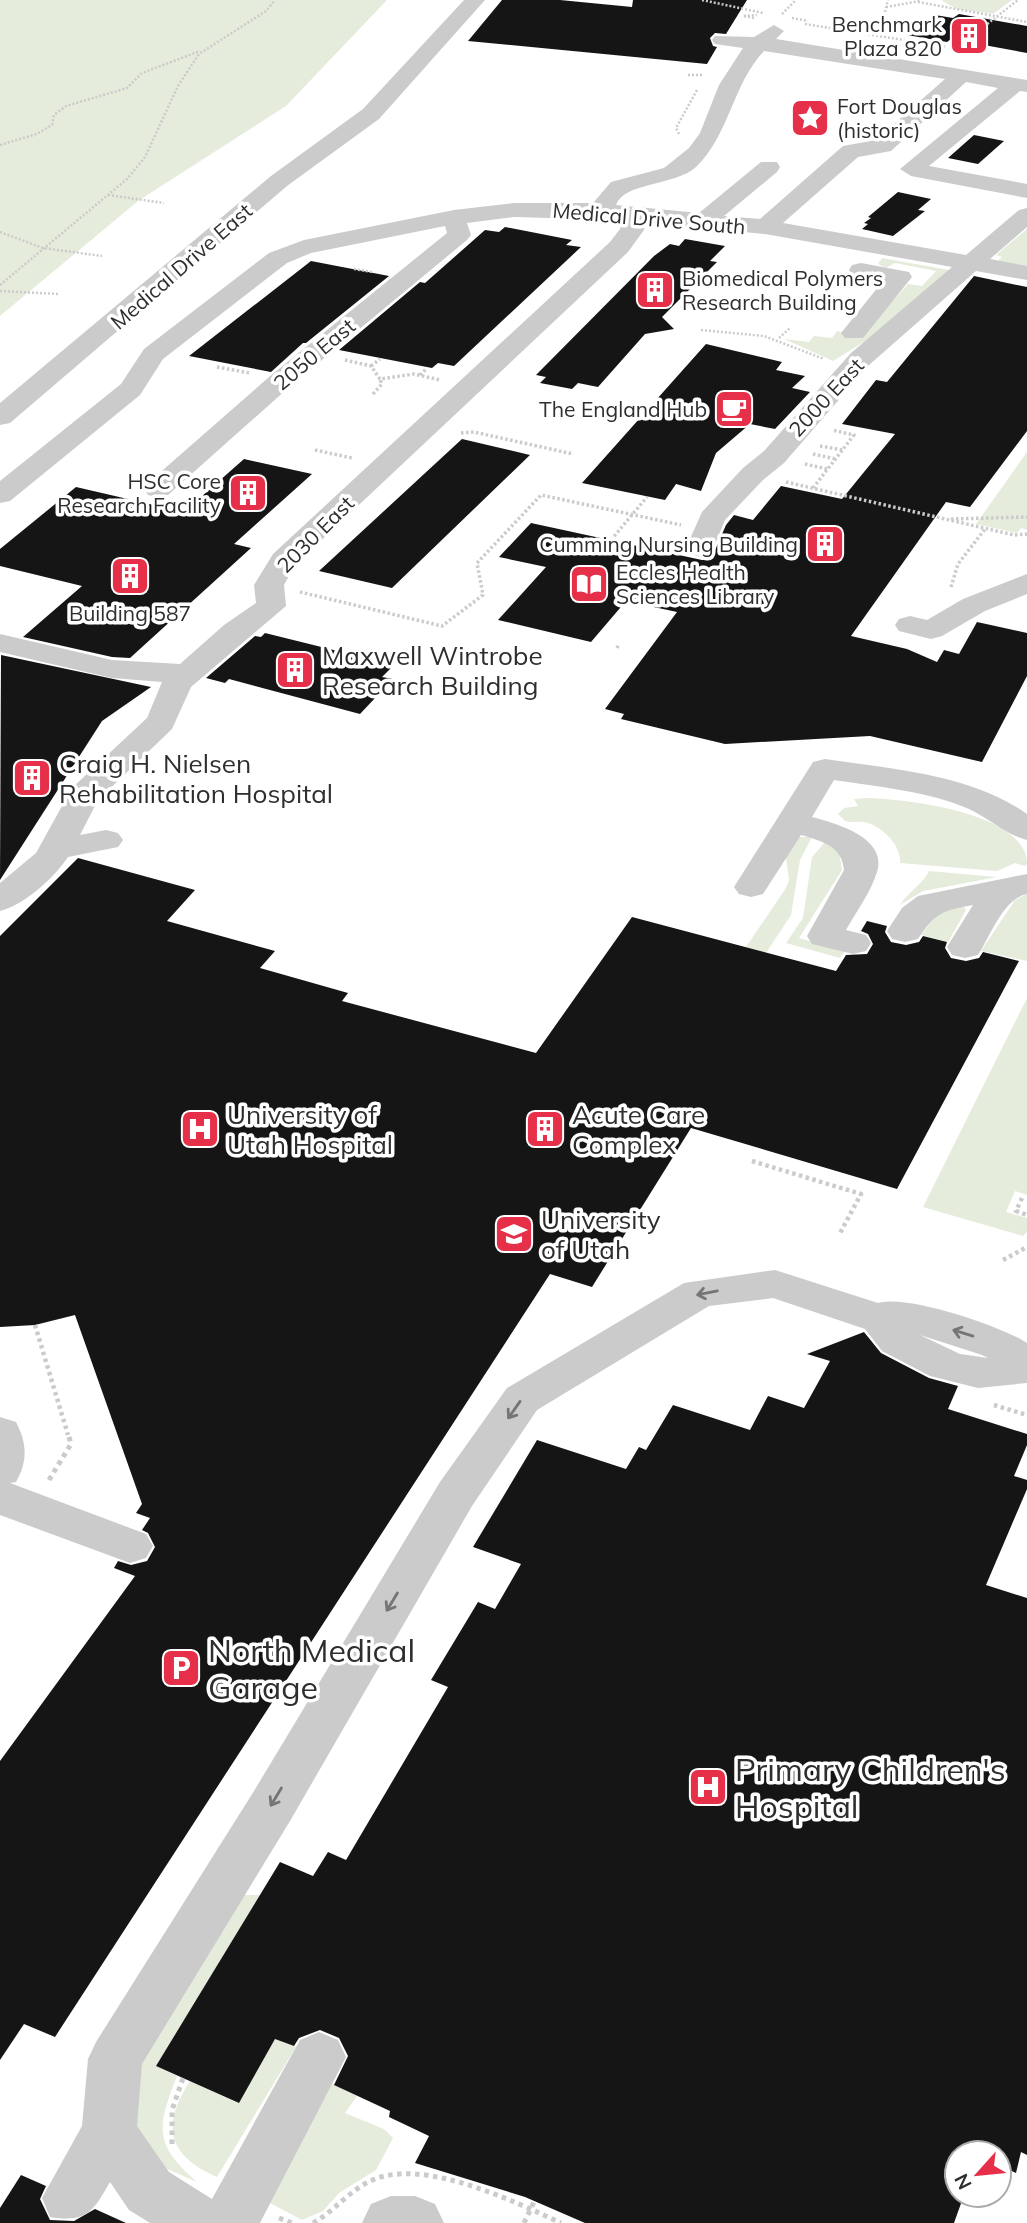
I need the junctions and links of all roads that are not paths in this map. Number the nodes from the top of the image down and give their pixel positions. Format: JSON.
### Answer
{"nodes":[{"id":1,"x":475,"y":0,"type":"edge"},
{"id":2,"x":781,"y":18,"type":"road end"},
{"id":3,"x":722,"y":40,"type":"dead end"},
{"id":4,"x":757,"y":42,"type":"junction"},
{"id":5,"x":890,"y":62,"type":"junction"},
{"id":6,"x":927,"y":68,"type":"junction"},
{"id":7,"x":963,"y":74,"type":"junction"},
{"id":8,"x":864,"y":82,"type":"dead end"},
{"id":9,"x":909,"y":84,"type":"dead end"},
{"id":10,"x":1022,"y":85,"type":"edge"},
{"id":11,"x":769,"y":167,"type":"dead end"},
{"id":12,"x":1027,"y":191,"type":"edge"},
{"id":13,"x":602,"y":211,"type":"junction"},
{"id":14,"x":635,"y":214,"type":"junction"},
{"id":15,"x":454,"y":218,"type":"junction"},
{"id":16,"x":1025,"y":220,"type":"edge"},
{"id":17,"x":704,"y":221,"type":"junction"},
{"id":18,"x":765,"y":227,"type":"junction"},
{"id":19,"x":883,"y":247,"type":"junction"},
{"id":20,"x":972,"y":262,"type":"junction"},
{"id":21,"x":1027,"y":273,"type":"edge"},
{"id":22,"x":522,"y":305,"type":"dead end"},
{"id":23,"x":552,"y":310,"type":"junction"},
{"id":24,"x":854,"y":333,"type":"dead end"},
{"id":25,"x":77,"y":355,"type":"junction"},
{"id":26,"x":144,"y":367,"type":"junction"},
{"id":27,"x":0,"y":417,"type":"edge"},
{"id":28,"x":158,"y":489,"type":"dead end"},
{"id":29,"x":0,"y":495,"type":"edge"},
{"id":30,"x":703,"y":539,"type":"road end"},
{"id":31,"x":1027,"y":583,"type":"edge"},
{"id":32,"x":921,"y":628,"type":"dead end"},
{"id":33,"x":0,"y":643,"type":"edge"},
{"id":34,"x":188,"y":674,"type":"junction"},
{"id":35,"x":791,"y":822,"type":"junction"},
{"id":36,"x":1027,"y":830,"type":"edge"},
{"id":37,"x":106,"y":840,"type":"dead end"},
{"id":38,"x":57,"y":849,"type":"junction"},
{"id":39,"x":1018,"y":886,"type":"edge"},
{"id":40,"x":751,"y":887,"type":"dead end"},
{"id":41,"x":0,"y":901,"type":"edge"},
{"id":42,"x":905,"y":931,"type":"dead end"},
{"id":43,"x":853,"y":943,"type":"dead end"},
{"id":44,"x":965,"y":947,"type":"dead end"},
{"id":45,"x":1023,"y":1367,"type":"edge"},
{"id":46,"x":0,"y":1433,"type":"edge"},
{"id":47,"x":0,"y":1470,"type":"edge"},
{"id":48,"x":0,"y":1497,"type":"edge"},
{"id":49,"x":130,"y":1546,"type":"dead end"},
{"id":50,"x":319,"y":2057,"type":"dead end"},
{"id":51,"x":109,"y":2132,"type":"junction"},
{"id":52,"x":70,"y":2198,"type":"dead end"},
{"id":53,"x":200,"y":2223,"type":"edge"},
{"id":54,"x":230,"y":2223,"type":"edge"},
{"id":55,"x":391,"y":2223,"type":"edge"},
{"id":56,"x":415,"y":2223,"type":"edge"}],
"edges":[{"from":1,"to":25,"type":"street","name":"Medical Drive East"},
{"from":2,"to":4,"type":"street"},
{"from":3,"to":4,"type":"street"},
{"from":4,"to":5,"type":"street"},
{"from":4,"to":13,"type":"street"},
{"from":5,"to":6,"type":"street"},
{"from":5,"to":8,"type":"street"},
{"from":6,"to":7,"type":"street"},
{"from":6,"to":9,"type":"street"},
{"from":7,"to":10,"type":"street"},
{"from":7,"to":18,"type":"street"},
{"from":10,"to":12,"type":"street"},
{"from":11,"to":17,"type":"street"},
{"from":13,"to":14,"type":"street","name":"Medical Drive South"},
{"from":13,"to":15,"type":"street","name":"Medical Drive South"},
{"from":14,"to":17,"type":"street","name":"Medical Drive South"},
{"from":14,"to":23,"type":"street","name":"2030 East"},
{"from":15,"to":26,"type":"street","name":"Medical Drive South"},
{"from":15,"to":28,"type":"street","name":"2050 East"},
{"from":16,"to":20,"type":"street","name":"2000 East"},
{"from":17,"to":18,"type":"street","name":"Medical Drive South"},
{"from":18,"to":19,"type":"street","name":"Medical Drive South"},
{"from":19,"to":20,"type":"street","name":"Medical Drive South"},
{"from":19,"to":24,"type":"street"},
{"from":20,"to":21,"type":"street","name":"Medical Drive South"},
{"from":20,"to":30,"type":"street","name":"2000 East"},
{"from":22,"to":23,"type":"street"},
{"from":23,"to":34,"type":"street","name":"2030 East"},
{"from":25,"to":26,"type":"street","name":"Medical Drive East"},
{"from":25,"to":27,"type":"street"},
{"from":26,"to":29,"type":"street"},
{"from":31,"to":32,"type":"street"},
{"from":33,"to":34,"type":"street"},
{"from":34,"to":38,"type":"street","name":"2030 East"},
{"from":35,"to":36,"type":"street"},
{"from":35,"to":40,"type":"street"},
{"from":35,"to":43,"type":"street"},
{"from":37,"to":38,"type":"street"},
{"from":38,"to":41,"type":"street","name":"2030 East"},
{"from":39,"to":42,"type":"street"},
{"from":39,"to":44,"type":"street"},
{"from":45,"to":51,"type":"street","one_way":true},
{"from":46,"to":47,"type":"street"},
{"from":48,"to":49,"type":"street"},
{"from":50,"to":54,"type":"street"},
{"from":51,"to":52,"type":"street"},
{"from":51,"to":53,"type":"street"},
{"from":55,"to":56,"type":"street"}]}
